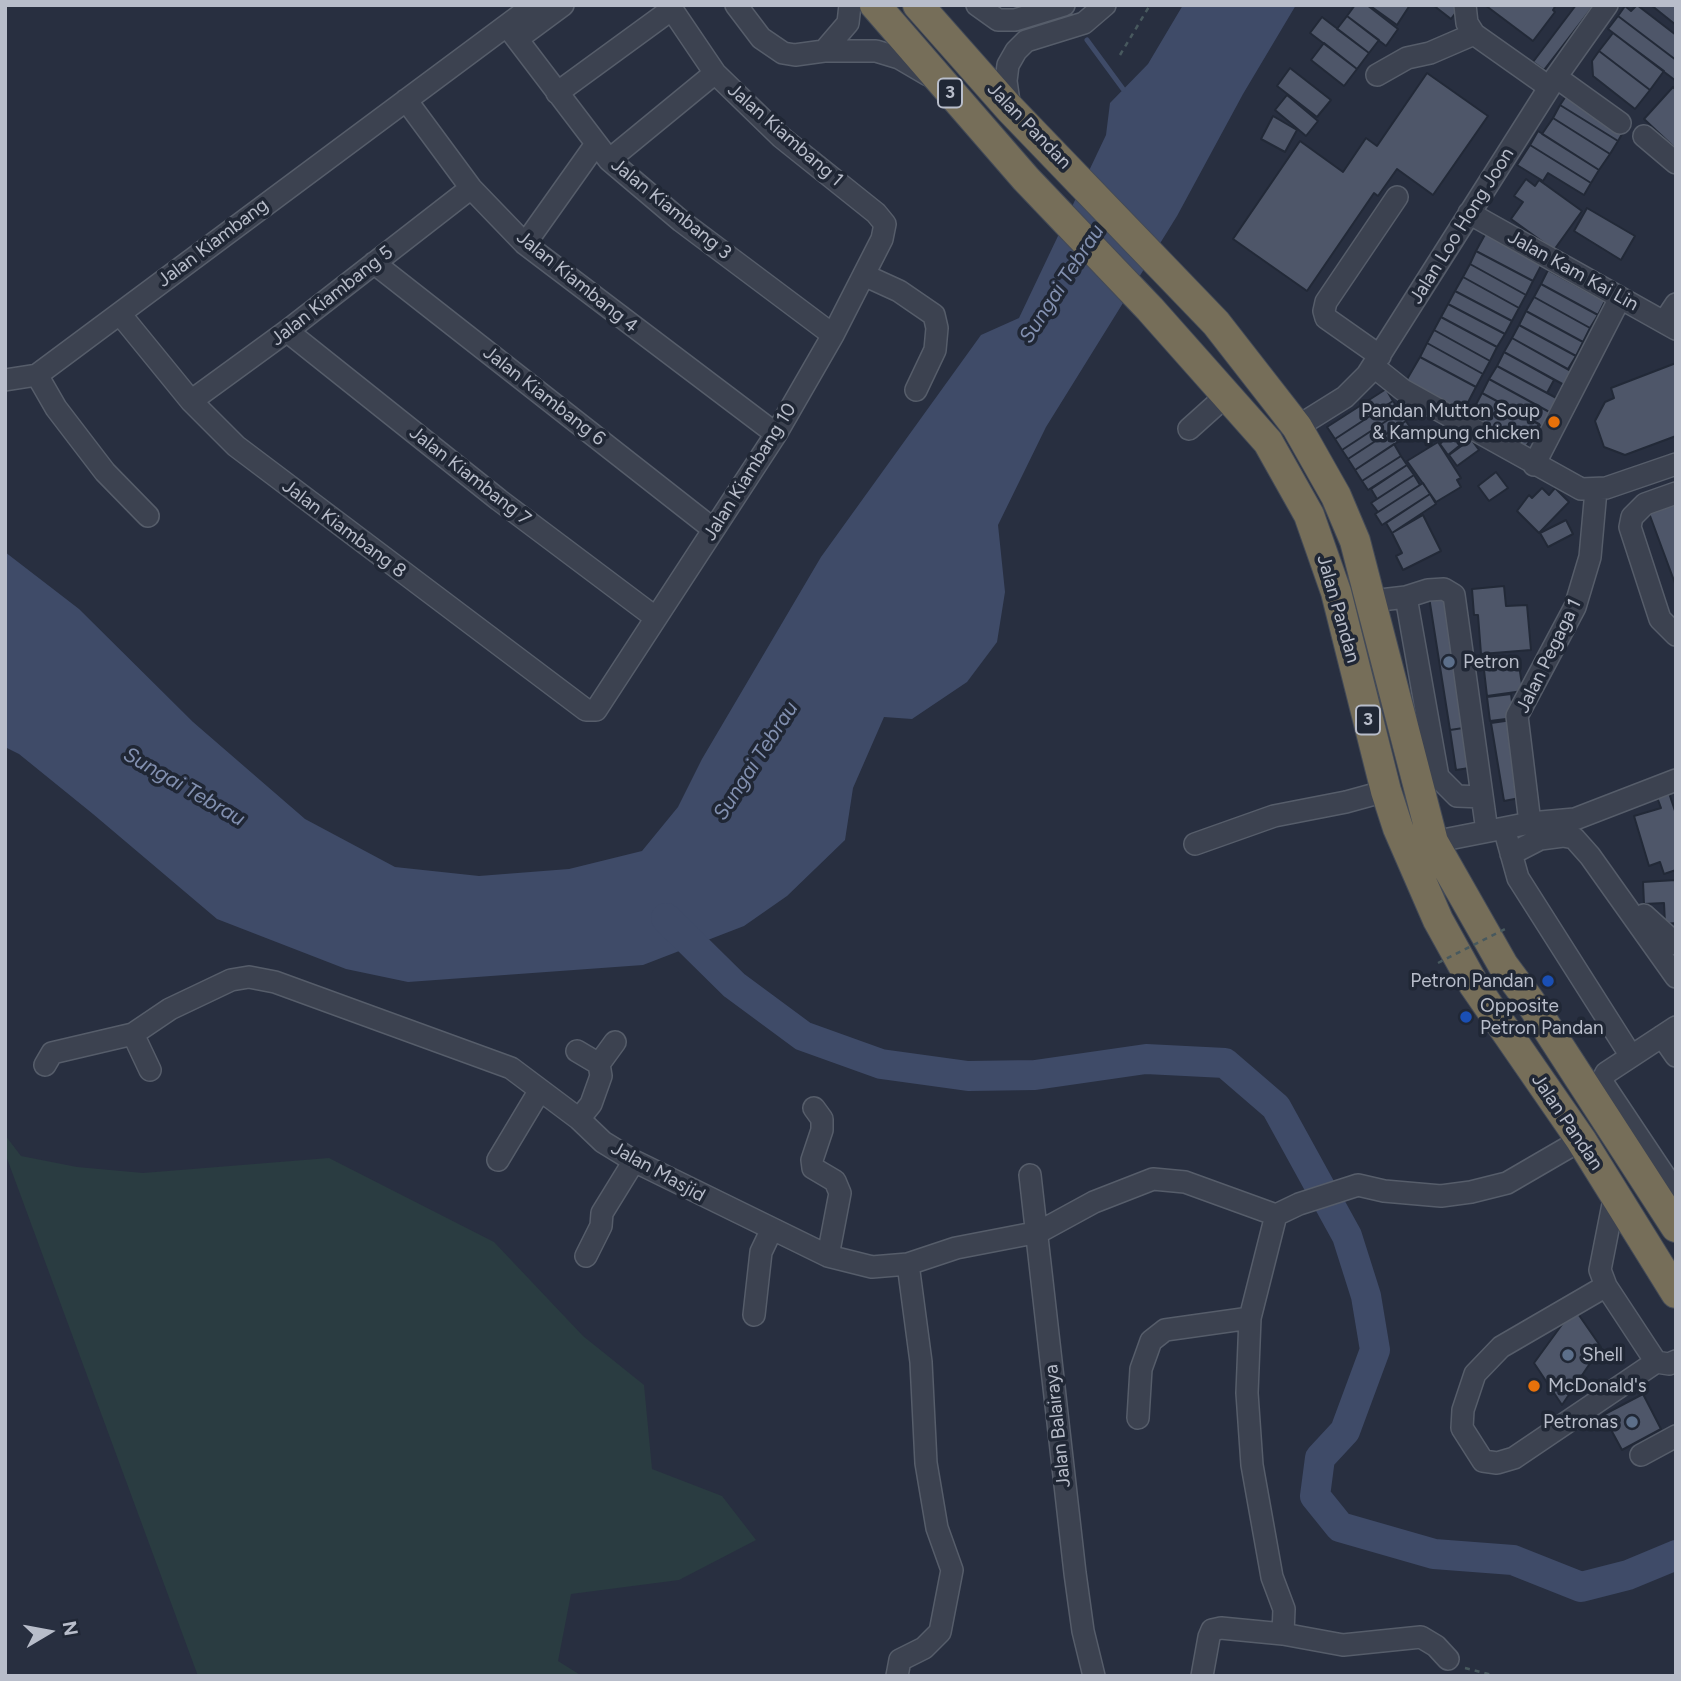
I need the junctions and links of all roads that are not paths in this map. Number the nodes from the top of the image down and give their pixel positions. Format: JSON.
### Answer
{"nodes":[{"id":1,"x":534,"y":5,"type":"edge"},
{"id":2,"x":563,"y":5,"type":"edge"},
{"id":3,"x":736,"y":5,"type":"edge"},
{"id":4,"x":850,"y":5,"type":"edge"},
{"id":5,"x":875,"y":5,"type":"edge"},
{"id":6,"x":918,"y":5,"type":"edge"},
{"id":7,"x":977,"y":5,"type":"edge"},
{"id":8,"x":1064,"y":5,"type":"edge"},
{"id":9,"x":1105,"y":5,"type":"edge"},
{"id":10,"x":1465,"y":5,"type":"edge"},
{"id":11,"x":1607,"y":5,"type":"edge"},
{"id":12,"x":671,"y":7,"type":"edge"},
{"id":13,"x":512,"y":33,"type":"junction"},
{"id":14,"x":1474,"y":34,"type":"junction"},
{"id":15,"x":824,"y":51,"type":"junction"},
{"id":16,"x":715,"y":73,"type":"junction"},
{"id":17,"x":1377,"y":75,"type":"dead end"},
{"id":18,"x":939,"y":81,"type":"junction"},
{"id":19,"x":1553,"y":82,"type":"junction"},
{"id":20,"x":557,"y":93,"type":"junction"},
{"id":21,"x":406,"y":100,"type":"junction"},
{"id":22,"x":1010,"y":109,"type":"junction"},
{"id":23,"x":1620,"y":123,"type":"dead end"},
{"id":24,"x":1644,"y":136,"type":"dead end"},
{"id":25,"x":603,"y":152,"type":"junction"},
{"id":26,"x":1676,"y":163,"type":"edge"},
{"id":27,"x":471,"y":188,"type":"junction"},
{"id":28,"x":1397,"y":197,"type":"dead end"},
{"id":29,"x":1469,"y":213,"type":"junction"},
{"id":30,"x":885,"y":223,"type":"joint"},
{"id":31,"x":525,"y":244,"type":"junction"},
{"id":32,"x":374,"y":263,"type":"junction"},
{"id":33,"x":864,"y":275,"type":"junction"},
{"id":34,"x":1620,"y":298,"type":"junction"},
{"id":35,"x":1676,"y":303,"type":"edge"},
{"id":36,"x":120,"y":314,"type":"junction"},
{"id":37,"x":1670,"y":326,"type":"edge"},
{"id":38,"x":287,"y":331,"type":"junction"},
{"id":39,"x":833,"y":335,"type":"junction"},
{"id":40,"x":1377,"y":361,"type":"junction"},
{"id":41,"x":37,"y":375,"type":"junction"},
{"id":42,"x":5,"y":380,"type":"edge"},
{"id":43,"x":916,"y":390,"type":"dead end"},
{"id":44,"x":1228,"y":394,"type":"junction"},
{"id":45,"x":191,"y":401,"type":"junction"},
{"id":46,"x":1297,"y":427,"type":"junction"},
{"id":47,"x":1189,"y":429,"type":"dead end"},
{"id":48,"x":776,"y":434,"type":"junction"},
{"id":49,"x":1534,"y":464,"type":"junction"},
{"id":50,"x":1676,"y":464,"type":"edge"},
{"id":51,"x":1595,"y":490,"type":"junction"},
{"id":52,"x":1676,"y":493,"type":"edge"},
{"id":53,"x":148,"y":516,"type":"dead end"},
{"id":54,"x":713,"y":529,"type":"junction"},
{"id":55,"x":1406,"y":597,"type":"junction"},
{"id":56,"x":1372,"y":601,"type":"junction"},
{"id":57,"x":656,"y":618,"type":"junction"},
{"id":58,"x":1676,"y":635,"type":"edge"},
{"id":59,"x":596,"y":710,"type":"joint"},
{"id":60,"x":1676,"y":780,"type":"edge"},
{"id":61,"x":1386,"y":791,"type":"junction"},
{"id":62,"x":1482,"y":797,"type":"junction"},
{"id":63,"x":1581,"y":816,"type":"junction"},
{"id":64,"x":1530,"y":823,"type":"junction"},
{"id":65,"x":1495,"y":830,"type":"junction"},
{"id":66,"x":1433,"y":842,"type":"junction"},
{"id":67,"x":1195,"y":844,"type":"dead end"},
{"id":68,"x":1511,"y":854,"type":"junction"},
{"id":69,"x":1676,"y":944,"type":"edge"},
{"id":70,"x":1676,"y":977,"type":"edge"},
{"id":71,"x":1669,"y":1032,"type":"edge"},
{"id":72,"x":133,"y":1034,"type":"junction"},
{"id":73,"x":615,"y":1042,"type":"dead end"},
{"id":74,"x":577,"y":1051,"type":"dead end"},
{"id":75,"x":1632,"y":1056,"type":"junction"},
{"id":76,"x":1676,"y":1056,"type":"edge"},
{"id":77,"x":599,"y":1064,"type":"junction"},
{"id":78,"x":45,"y":1065,"type":"dead end"},
{"id":79,"x":150,"y":1070,"type":"dead end"},
{"id":80,"x":540,"y":1090,"type":"junction"},
{"id":81,"x":814,"y":1108,"type":"dead end"},
{"id":82,"x":579,"y":1119,"type":"junction"},
{"id":83,"x":1581,"y":1140,"type":"junction"},
{"id":84,"x":498,"y":1160,"type":"dead end"},
{"id":85,"x":634,"y":1161,"type":"junction"},
{"id":86,"x":1030,"y":1175,"type":"dead end"},
{"id":87,"x":1676,"y":1193,"type":"edge"},
{"id":88,"x":1615,"y":1194,"type":"junction"},
{"id":89,"x":1276,"y":1215,"type":"junction"},
{"id":90,"x":1676,"y":1227,"type":"edge"},
{"id":91,"x":771,"y":1231,"type":"junction"},
{"id":92,"x":1039,"y":1232,"type":"junction"},
{"id":93,"x":586,"y":1256,"type":"dead end"},
{"id":94,"x":828,"y":1256,"type":"junction"},
{"id":95,"x":908,"y":1264,"type":"junction"},
{"id":96,"x":1606,"y":1286,"type":"junction"},
{"id":97,"x":1676,"y":1293,"type":"edge"},
{"id":98,"x":754,"y":1315,"type":"dead end"},
{"id":99,"x":1250,"y":1318,"type":"junction"},
{"id":100,"x":1671,"y":1362,"type":"edge"},
{"id":101,"x":1138,"y":1418,"type":"dead end"},
{"id":102,"x":1676,"y":1436,"type":"edge"},
{"id":103,"x":1641,"y":1455,"type":"dead end"},
{"id":104,"x":1283,"y":1634,"type":"junction"},
{"id":105,"x":1448,"y":1659,"type":"road end"},
{"id":106,"x":897,"y":1676,"type":"edge"},
{"id":107,"x":1094,"y":1676,"type":"edge"},
{"id":108,"x":1202,"y":1676,"type":"edge"}],
"edges":[{"from":1,"to":13,"type":"street","name":"Jalan Kiambang"},
{"from":2,"to":13,"type":"street"},
{"from":3,"to":15,"type":"street"},
{"from":4,"to":15,"type":"street"},
{"from":5,"to":18,"type":"highway","name":"Jalan Pandan","number":"3"},
{"from":6,"to":22,"type":"highway","name":"Jalan Pandan","number":"3"},
{"from":7,"to":8,"type":"street"},
{"from":9,"to":22,"type":"street"},
{"from":10,"to":14,"type":"street"},
{"from":11,"to":19,"type":"street","name":"Jalan Loo Hong Joon"},
{"from":12,"to":16,"type":"street","name":"Jalan Kiambang 1"},
{"from":12,"to":20,"type":"street"},
{"from":13,"to":20,"type":"street","name":"Jalan Kiambang 3"},
{"from":13,"to":21,"type":"street","name":"Jalan Kiambang"},
{"from":14,"to":17,"type":"street"},
{"from":14,"to":19,"type":"street"},
{"from":15,"to":18,"type":"street"},
{"from":16,"to":25,"type":"street"},
{"from":16,"to":30,"type":"street","name":"Jalan Kiambang 1"},
{"from":18,"to":44,"type":"highway","name":"Jalan Pandan","number":"3"},
{"from":19,"to":23,"type":"street"},
{"from":19,"to":29,"type":"street","name":"Jalan Loo Hong Joon"},
{"from":20,"to":25,"type":"street","name":"Jalan Kiambang 3"},
{"from":21,"to":27,"type":"street","name":"Jalan Kiambang 4"},
{"from":21,"to":36,"type":"street","name":"Jalan Kiambang"},
{"from":22,"to":46,"type":"highway","name":"Jalan Pandan","number":"3"},
{"from":24,"to":26,"type":"street"},
{"from":25,"to":31,"type":"street"},
{"from":25,"to":39,"type":"street","name":"Jalan Kiambang 3"},
{"from":27,"to":31,"type":"street","name":"Jalan Kiambang 4"},
{"from":27,"to":32,"type":"street","name":"Jalan Kiambang 5"},
{"from":28,"to":40,"type":"street"},
{"from":29,"to":34,"type":"street","name":"Jalan Kam Kai Lin"},
{"from":29,"to":40,"type":"street","name":"Jalan Loo Hong Joon"},
{"from":30,"to":33,"type":"street","name":"Jalan Kiambang 10"},
{"from":31,"to":48,"type":"street","name":"Jalan Kiambang 4"},
{"from":32,"to":38,"type":"street","name":"Jalan Kiambang 5"},
{"from":32,"to":54,"type":"street","name":"Jalan Kiambang 6"},
{"from":33,"to":39,"type":"street","name":"Jalan Kiambang 10"},
{"from":33,"to":43,"type":"street"},
{"from":34,"to":37,"type":"street","name":"Jalan Kam Kai Lin"},
{"from":34,"to":49,"type":"street"},
{"from":35,"to":37,"type":"street"},
{"from":36,"to":41,"type":"street","name":"Jalan Kiambang"},
{"from":36,"to":45,"type":"street","name":"Jalan Kiambang 8"},
{"from":38,"to":45,"type":"street","name":"Jalan Kiambang 5"},
{"from":38,"to":57,"type":"street","name":"Jalan Kiambang 7"},
{"from":39,"to":48,"type":"street","name":"Jalan Kiambang 10"},
{"from":40,"to":46,"type":"street","name":"Jalan Loo Hong Joon"},
{"from":40,"to":49,"type":"street"},
{"from":41,"to":42,"type":"street"},
{"from":41,"to":53,"type":"street"},
{"from":44,"to":47,"type":"street"},
{"from":44,"to":61,"type":"highway","name":"Jalan Pandan","number":"3"},
{"from":45,"to":59,"type":"street","name":"Jalan Kiambang 8"},
{"from":46,"to":56,"type":"highway","name":"Jalan Pandan","number":"3"},
{"from":48,"to":54,"type":"street","name":"Jalan Kiambang 10"},
{"from":49,"to":51,"type":"street"},
{"from":50,"to":51,"type":"street"},
{"from":51,"to":64,"type":"street","name":"Jalan Pegaga 1"},
{"from":52,"to":58,"type":"street"},
{"from":54,"to":57,"type":"street","name":"Jalan Kiambang 10"},
{"from":55,"to":56,"type":"street"},
{"from":55,"to":62,"type":"street"},
{"from":55,"to":62,"type":"street"},
{"from":56,"to":66,"type":"highway","name":"Jalan Pandan","number":"3"},
{"from":57,"to":59,"type":"street","name":"Jalan Kiambang 10"},
{"from":60,"to":63,"type":"street"},
{"from":61,"to":67,"type":"street"},
{"from":61,"to":83,"type":"highway","name":"Jalan Pandan","number":"3"},
{"from":62,"to":65,"type":"street"},
{"from":63,"to":64,"type":"street"},
{"from":63,"to":69,"type":"street"},
{"from":64,"to":65,"type":"street"},
{"from":65,"to":66,"type":"street"},
{"from":65,"to":68,"type":"street"},
{"from":66,"to":90,"type":"highway","name":"Jalan Pandan","number":"3"},
{"from":68,"to":70,"type":"street"},
{"from":68,"to":75,"type":"street"},
{"from":71,"to":75,"type":"street"},
{"from":71,"to":76,"type":"street"},
{"from":72,"to":78,"type":"street","name":"Jalan Masjid"},
{"from":72,"to":79,"type":"street"},
{"from":72,"to":80,"type":"street","name":"Jalan Masjid"},
{"from":73,"to":77,"type":"street"},
{"from":74,"to":77,"type":"street"},
{"from":75,"to":87,"type":"street"},
{"from":77,"to":82,"type":"street"},
{"from":80,"to":82,"type":"street","name":"Jalan Masjid"},
{"from":80,"to":84,"type":"street"},
{"from":81,"to":94,"type":"street"},
{"from":82,"to":85,"type":"street","name":"Jalan Masjid"},
{"from":83,"to":88,"type":"highway","name":"Jalan Pandan","number":"3"},
{"from":83,"to":89,"type":"street"},
{"from":85,"to":91,"type":"street","name":"Jalan Masjid"},
{"from":85,"to":93,"type":"street"},
{"from":86,"to":92,"type":"street","name":"Jalan Balairaya"},
{"from":88,"to":96,"type":"street"},
{"from":88,"to":97,"type":"highway","name":"Jalan Pandan","number":"3"},
{"from":89,"to":92,"type":"street","name":"Jalan Masjid"},
{"from":89,"to":99,"type":"street"},
{"from":91,"to":94,"type":"street","name":"Jalan Masjid"},
{"from":91,"to":98,"type":"street"},
{"from":92,"to":95,"type":"street","name":"Jalan Masjid"},
{"from":92,"to":107,"type":"street","name":"Jalan Balairaya"},
{"from":94,"to":95,"type":"street","name":"Jalan Masjid"},
{"from":95,"to":106,"type":"street"},
{"from":96,"to":100,"type":"street"},
{"from":96,"to":100,"type":"street"},
{"from":99,"to":101,"type":"street"},
{"from":99,"to":104,"type":"street"},
{"from":102,"to":103,"type":"street"},
{"from":104,"to":105,"type":"street"},
{"from":104,"to":108,"type":"street"}]}
